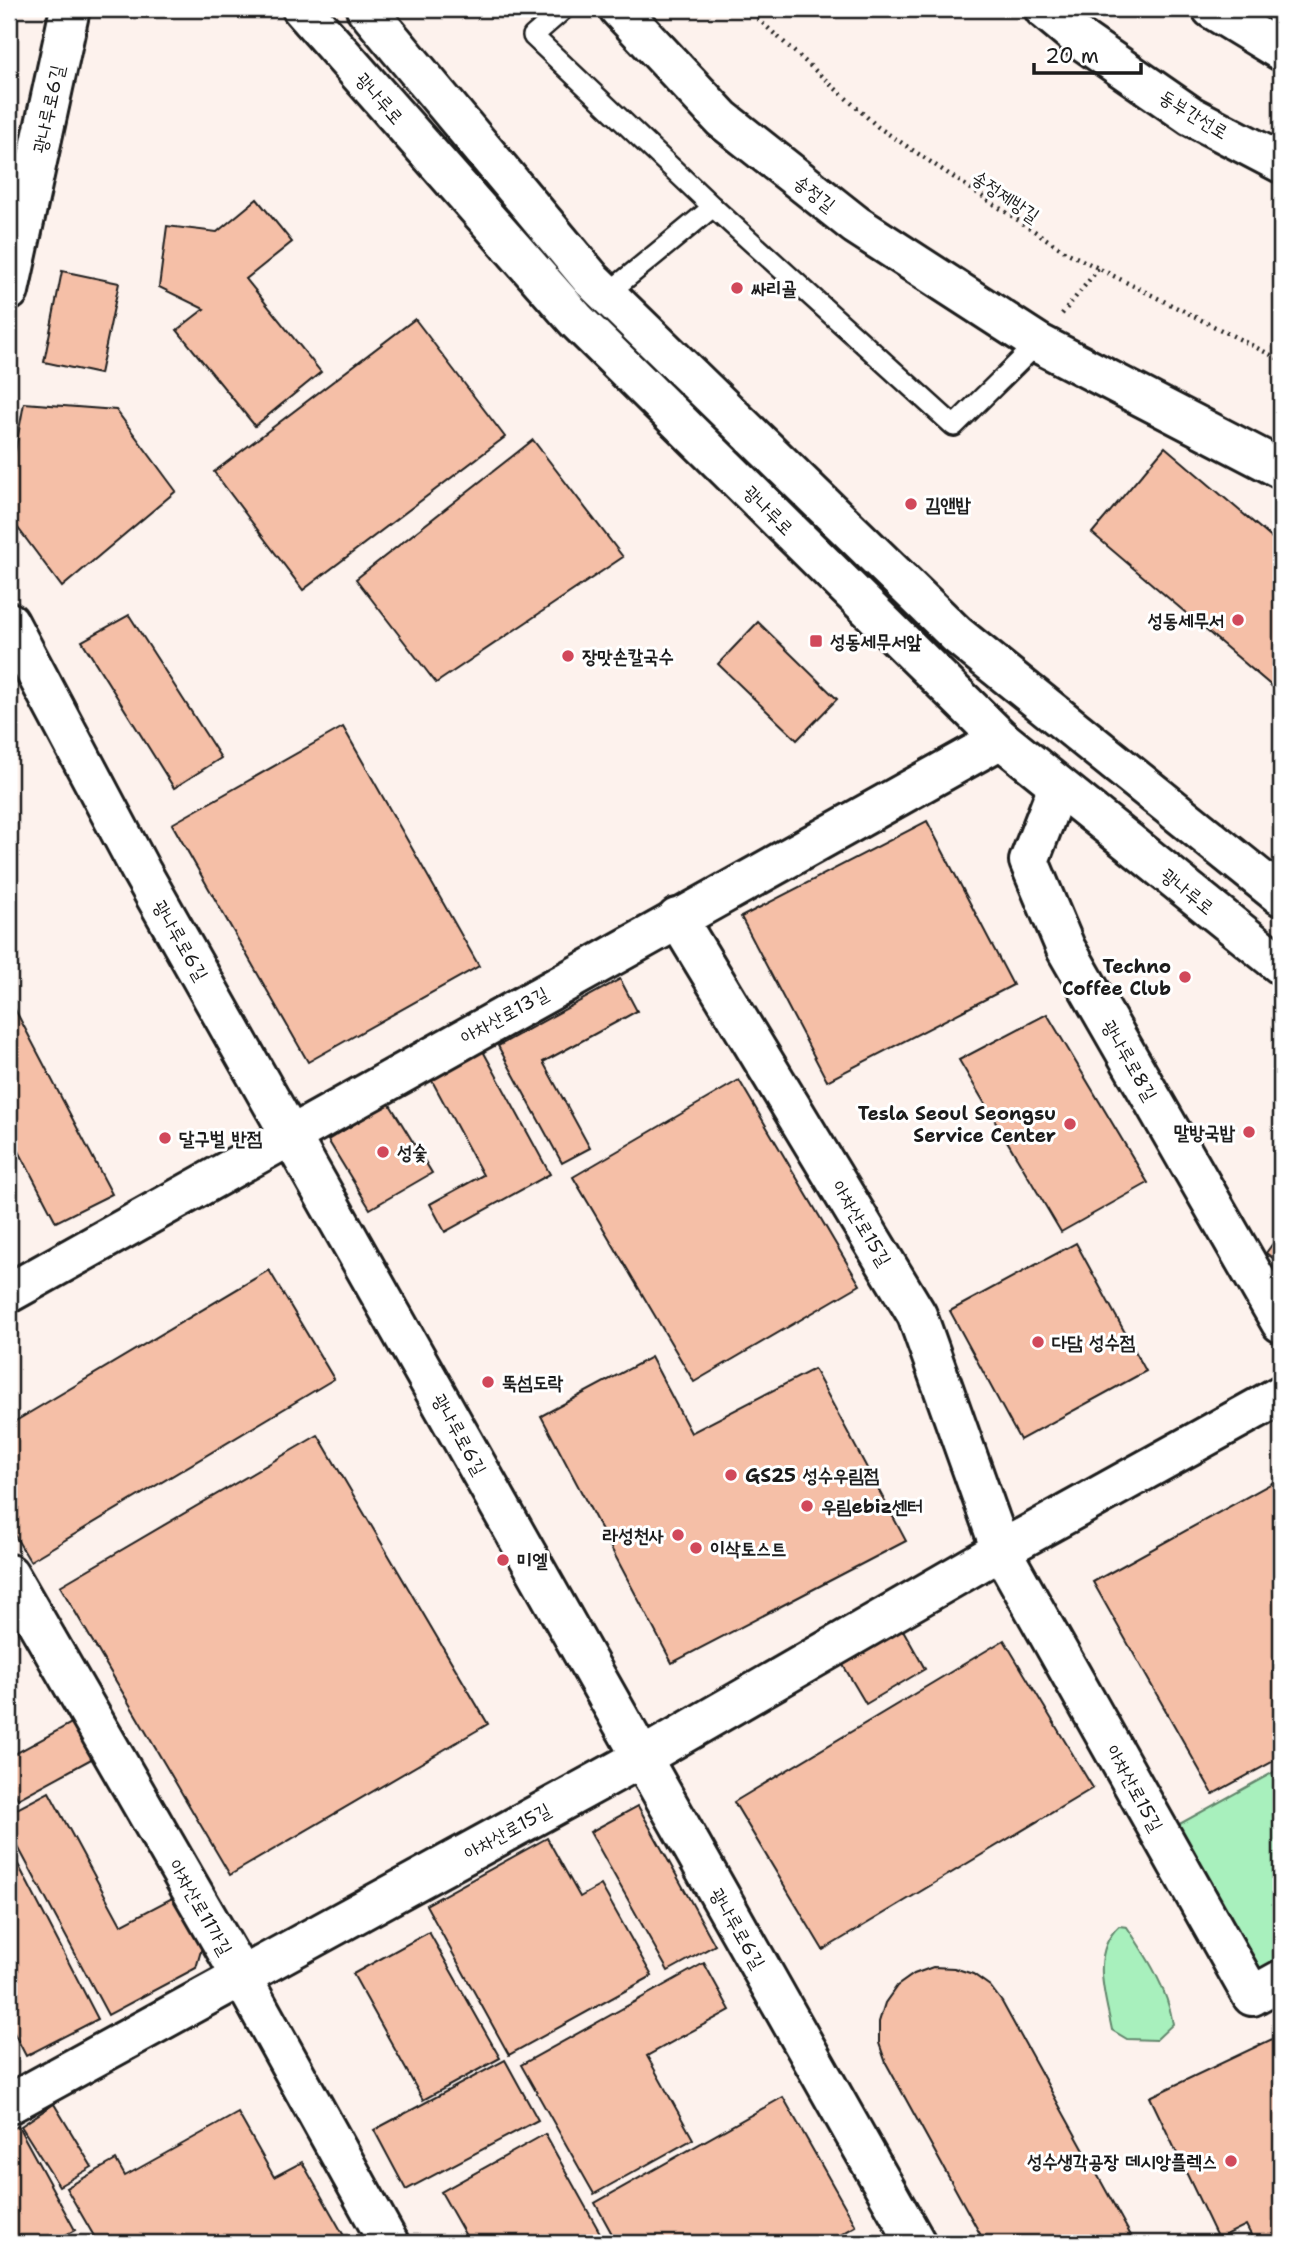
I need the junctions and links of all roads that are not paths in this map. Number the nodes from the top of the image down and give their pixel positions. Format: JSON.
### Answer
{"nodes":[{"id":1,"x":70,"y":9,"type":"edge"},
{"id":2,"x":302,"y":9,"type":"edge"},
{"id":3,"x":366,"y":9,"type":"edge"},
{"id":4,"x":564,"y":9,"type":"edge"},
{"id":5,"x":619,"y":9,"type":"edge"},
{"id":6,"x":1044,"y":9,"type":"edge"},
{"id":7,"x":1212,"y":9,"type":"edge"},
{"id":8,"x":1281,"y":51,"type":"edge"},
{"id":9,"x":1281,"y":163,"type":"edge"},
{"id":10,"x":713,"y":206,"type":"junction"},
{"id":11,"x":9,"y":291,"type":"edge"},
{"id":12,"x":607,"y":294,"type":"junction"},
{"id":13,"x":1038,"y":344,"type":"junction"},
{"id":14,"x":1281,"y":469,"type":"edge"},
{"id":15,"x":9,"y":622,"type":"edge"},
{"id":16,"x":1001,"y":739,"type":"junction"},
{"id":17,"x":1058,"y":786,"type":"junction"},
{"id":18,"x":1281,"y":896,"type":"edge"},
{"id":19,"x":677,"y":918,"type":"junction"},
{"id":20,"x":1281,"y":965,"type":"edge"},
{"id":21,"x":292,"y":1134,"type":"junction"},
{"id":22,"x":9,"y":1293,"type":"edge"},
{"id":23,"x":1281,"y":1323,"type":"edge"},
{"id":24,"x":1281,"y":1395,"type":"edge"},
{"id":25,"x":1000,"y":1550,"type":"junction"},
{"id":26,"x":9,"y":1574,"type":"edge"},
{"id":27,"x":641,"y":1758,"type":"junction"},
{"id":28,"x":241,"y":1976,"type":"junction"},
{"id":29,"x":1281,"y":1980,"type":"edge"},
{"id":30,"x":9,"y":2104,"type":"edge"},
{"id":31,"x":389,"y":2243,"type":"edge"},
{"id":32,"x":916,"y":2243,"type":"edge"}],
"edges":[{"from":1,"to":11,"type":"main road","name":"광나루로6길"},
{"from":2,"to":16,"type":"main road","name":"광나루로"},
{"from":3,"to":12,"type":"main road"},
{"from":4,"to":10,"type":"lane"},
{"from":5,"to":13,"type":"main road","name":"송정길"},
{"from":6,"to":9,"type":"main road","name":"동부간선로"},
{"from":7,"to":8,"type":"main road"},
{"from":10,"to":12,"type":"lane"},
{"from":10,"to":13,"type":"lane"},
{"from":12,"to":18,"type":"main road"},
{"from":13,"to":14,"type":"main road","name":"송정길"},
{"from":15,"to":21,"type":"main road","name":"광나루로6길"},
{"from":16,"to":17,"type":"main road","name":"광나루로"},
{"from":16,"to":19,"type":"main road","name":"아차산로13길"},
{"from":17,"to":20,"type":"main road","name":"광나루로"},
{"from":17,"to":23,"type":"main road","name":"광나루로8길"},
{"from":19,"to":21,"type":"main road","name":"아차산로13길"},
{"from":19,"to":25,"type":"main road","name":"아차산로15길"},
{"from":21,"to":22,"type":"main road","name":"아차산로13길"},
{"from":21,"to":27,"type":"main road","name":"광나루로6길"},
{"from":24,"to":25,"type":"main road","name":"아차산로15길"},
{"from":25,"to":27,"type":"main road","name":"아차산로15길"},
{"from":25,"to":29,"type":"main road","name":"아차산로15길"},
{"from":26,"to":28,"type":"main road","name":"아차산로11가길"},
{"from":27,"to":28,"type":"main road","name":"아차산로15길"},
{"from":27,"to":32,"type":"main road","name":"광나루로6길"},
{"from":28,"to":30,"type":"main road","name":"아차산로15길"},
{"from":28,"to":31,"type":"main road","name":"아차산로11가길"}]}
